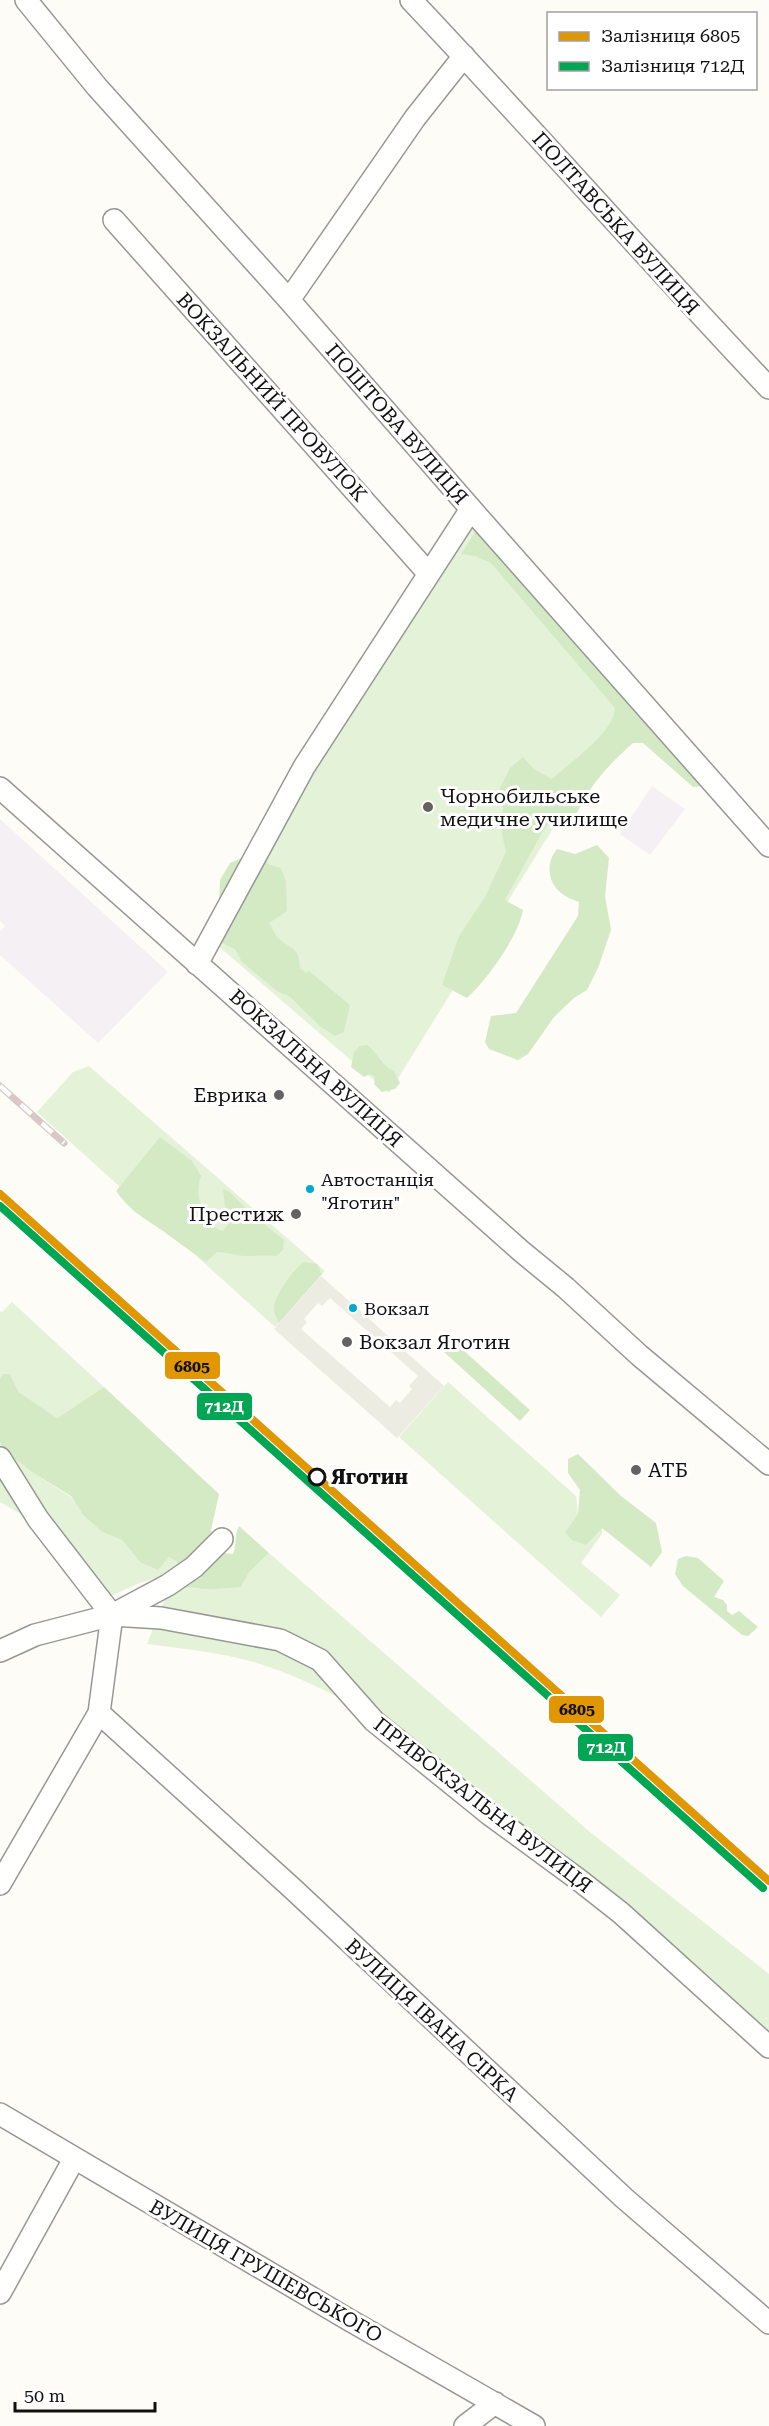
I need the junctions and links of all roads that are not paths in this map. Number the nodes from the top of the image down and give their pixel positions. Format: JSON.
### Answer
{"nodes":[{"id":1,"x":26,"y":0,"type":"edge"},
{"id":2,"x":411,"y":0,"type":"edge"},
{"id":3,"x":464,"y":56,"type":"junction"},
{"id":4,"x":114,"y":220,"type":"dead end"},
{"id":5,"x":289,"y":300,"type":"junction"},
{"id":6,"x":769,"y":388,"type":"edge"},
{"id":7,"x":471,"y":509,"type":"junction"},
{"id":8,"x":429,"y":574,"type":"junction"},
{"id":9,"x":0,"y":788,"type":"edge"},
{"id":10,"x":769,"y":846,"type":"edge"},
{"id":11,"x":197,"y":964,"type":"junction"},
{"id":12,"x":0,"y":1458,"type":"edge"},
{"id":13,"x":769,"y":1464,"type":"edge"},
{"id":14,"x":222,"y":1539,"type":"dead end"},
{"id":15,"x":112,"y":1615,"type":"junction"},
{"id":16,"x":0,"y":1651,"type":"edge"},
{"id":17,"x":99,"y":1713,"type":"junction"},
{"id":18,"x":0,"y":1884,"type":"edge"},
{"id":19,"x":769,"y":2047,"type":"edge"},
{"id":20,"x":0,"y":2114,"type":"edge"},
{"id":21,"x":74,"y":2159,"type":"junction"},
{"id":22,"x":0,"y":2293,"type":"edge"},
{"id":23,"x":769,"y":2323,"type":"edge"},
{"id":24,"x":495,"y":2403,"type":"junction"},
{"id":25,"x":465,"y":2426,"type":"edge"},
{"id":26,"x":534,"y":2426,"type":"edge"}],
"edges":[{"from":1,"to":5,"type":"street","name":"ПОШТОВА ВУЛИЦЯ"},
{"from":2,"to":3,"type":"street","name":"ПОЛТАВСЬКА ВУЛИЦЯ"},
{"from":3,"to":5,"type":"street"},
{"from":3,"to":6,"type":"street","name":"ПОЛТАВСЬКА ВУЛИЦЯ"},
{"from":4,"to":8,"type":"street","name":"ВОКЗАЛЬНИЙ ПРОВУЛОК"},
{"from":5,"to":7,"type":"street","name":"ПОШТОВА ВУЛИЦЯ"},
{"from":7,"to":8,"type":"street"},
{"from":7,"to":10,"type":"street","name":"ПОШТОВА ВУЛИЦЯ"},
{"from":8,"to":11,"type":"street"},
{"from":9,"to":11,"type":"street","name":"ВОКЗАЛЬНА ВУЛИЦЯ"},
{"from":11,"to":13,"type":"street","name":"ВОКЗАЛЬНА ВУЛИЦЯ"},
{"from":12,"to":15,"type":"street"},
{"from":14,"to":15,"type":"street"},
{"from":15,"to":16,"type":"street"},
{"from":15,"to":17,"type":"street"},
{"from":15,"to":19,"type":"street","name":"ПРИВОКЗАЛЬНА ВУЛИЦЯ"},
{"from":17,"to":18,"type":"street"},
{"from":17,"to":23,"type":"street","name":"ВУЛИЦЯ ІВАНА СІРКА"},
{"from":20,"to":21,"type":"street","name":"ВУЛИЦЯ ГРУШЕВСЬКОГО"},
{"from":21,"to":22,"type":"street"},
{"from":21,"to":24,"type":"street","name":"ВУЛИЦЯ ГРУШЕВСЬКОГО"},
{"from":24,"to":25,"type":"street"},
{"from":24,"to":26,"type":"street","name":"ВУЛИЦЯ ГРУШЕВСЬКОГО"}]}
